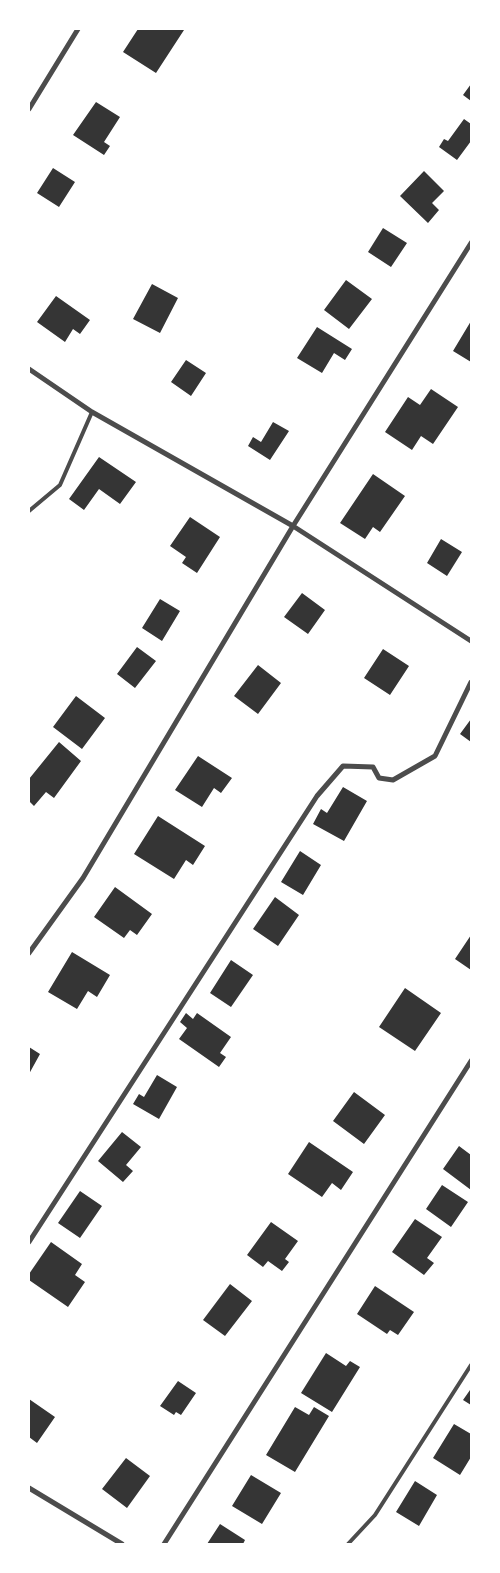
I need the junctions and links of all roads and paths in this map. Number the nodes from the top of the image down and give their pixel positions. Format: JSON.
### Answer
{"nodes":[{"id":1,"x":78,"y":29,"type":"edge"},
{"id":2,"x":29,"y":109,"type":"edge"},
{"id":3,"x":471,"y":243,"type":"edge"},
{"id":4,"x":29,"y":369,"type":"edge"},
{"id":5,"x":92,"y":412,"type":"junction"},
{"id":6,"x":29,"y":510,"type":"edge"},
{"id":7,"x":293,"y":526,"type":"junction"},
{"id":8,"x":471,"y":641,"type":"edge"},
{"id":9,"x":471,"y":682,"type":"edge"},
{"id":10,"x":29,"y":953,"type":"edge"},
{"id":11,"x":471,"y":1061,"type":"edge"},
{"id":12,"x":29,"y":1242,"type":"edge"},
{"id":13,"x":471,"y":1365,"type":"edge"},
{"id":14,"x":29,"y":1488,"type":"edge"},
{"id":15,"x":122,"y":1544,"type":"edge"},
{"id":16,"x":164,"y":1544,"type":"edge"},
{"id":17,"x":348,"y":1544,"type":"edge"}],
"edges":[{"from":1,"to":2,"type":"street"},
{"from":3,"to":7,"type":"street"},
{"from":4,"to":5,"type":"street"},
{"from":5,"to":6,"type":"lane"},
{"from":5,"to":7,"type":"street"},
{"from":7,"to":8,"type":"street"},
{"from":7,"to":10,"type":"street"},
{"from":9,"to":12,"type":"street"},
{"from":11,"to":16,"type":"street"},
{"from":13,"to":17,"type":"lane"},
{"from":14,"to":15,"type":"street"}]}
